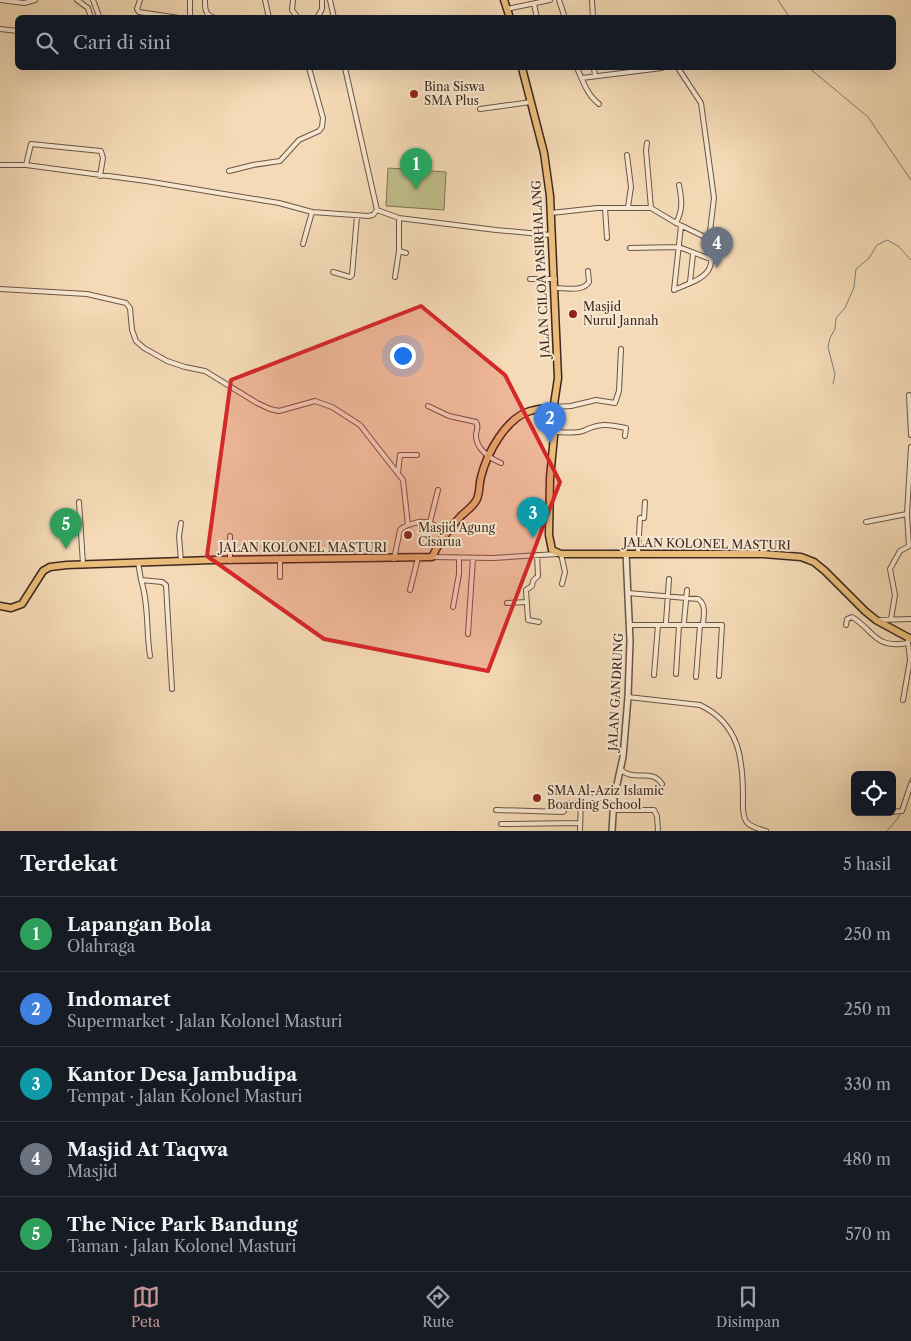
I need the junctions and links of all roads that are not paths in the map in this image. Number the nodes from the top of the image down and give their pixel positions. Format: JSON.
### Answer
{"nodes":[{"id":1,"x":0,"y":0,"type":"edge"},
{"id":2,"x":35,"y":0,"type":"edge"},
{"id":3,"x":77,"y":0,"type":"edge"},
{"id":4,"x":92,"y":0,"type":"edge"},
{"id":5,"x":140,"y":0,"type":"edge"},
{"id":6,"x":190,"y":0,"type":"edge"},
{"id":7,"x":204,"y":0,"type":"edge"},
{"id":8,"x":265,"y":0,"type":"edge"},
{"id":9,"x":292,"y":0,"type":"edge"},
{"id":10,"x":322,"y":0,"type":"edge"},
{"id":11,"x":330,"y":0,"type":"edge"},
{"id":12,"x":504,"y":0,"type":"edge"},
{"id":13,"x":550,"y":0,"type":"edge"},
{"id":14,"x":559,"y":0,"type":"edge"},
{"id":15,"x":592,"y":0,"type":"edge"},
{"id":16,"x":534,"y":4,"type":"junction"},
{"id":17,"x":507,"y":9,"type":"junction"},
{"id":18,"x":90,"y":15,"type":"edge"},
{"id":19,"x":99,"y":15,"type":"edge"},
{"id":20,"x":159,"y":15,"type":"edge"},
{"id":21,"x":190,"y":15,"type":"edge"},
{"id":22,"x":207,"y":15,"type":"edge"},
{"id":23,"x":268,"y":15,"type":"edge"},
{"id":24,"x":295,"y":15,"type":"edge"},
{"id":25,"x":319,"y":15,"type":"edge"},
{"id":26,"x":333,"y":15,"type":"edge"},
{"id":27,"x":509,"y":15,"type":"edge"},
{"id":28,"x":536,"y":15,"type":"edge"},
{"id":29,"x":564,"y":15,"type":"edge"},
{"id":30,"x":593,"y":15,"type":"edge"},
{"id":31,"x":0,"y":29,"type":"edge"},
{"id":32,"x":15,"y":31,"type":"edge"},
{"id":33,"x":310,"y":70,"type":"edge"},
{"id":34,"x":345,"y":70,"type":"edge"},
{"id":35,"x":523,"y":70,"type":"edge"},
{"id":36,"x":578,"y":70,"type":"edge"},
{"id":37,"x":594,"y":70,"type":"edge"},
{"id":38,"x":645,"y":70,"type":"edge"},
{"id":39,"x":679,"y":70,"type":"edge"},
{"id":40,"x":595,"y":76,"type":"junction"},
{"id":41,"x":582,"y":78,"type":"junction"},
{"id":42,"x":531,"y":102,"type":"junction"},
{"id":43,"x":599,"y":104,"type":"dead end"},
{"id":44,"x":480,"y":109,"type":"dead end"},
{"id":45,"x":647,"y":143,"type":"dead end"},
{"id":46,"x":627,"y":155,"type":"dead end"},
{"id":47,"x":0,"y":165,"type":"edge"},
{"id":48,"x":26,"y":165,"type":"junction"},
{"id":49,"x":228,"y":171,"type":"dead end"},
{"id":50,"x":100,"y":176,"type":"junction"},
{"id":51,"x":679,"y":185,"type":"dead end"},
{"id":52,"x":628,"y":207,"type":"junction"},
{"id":53,"x":605,"y":208,"type":"junction"},
{"id":54,"x":651,"y":208,"type":"junction"},
{"id":55,"x":377,"y":210,"type":"junction"},
{"id":56,"x":312,"y":212,"type":"junction"},
{"id":57,"x":551,"y":213,"type":"junction"},
{"id":58,"x":358,"y":216,"type":"junction"},
{"id":59,"x":400,"y":218,"type":"junction"},
{"id":60,"x":676,"y":223,"type":"junction"},
{"id":61,"x":680,"y":226,"type":"junction"},
{"id":62,"x":551,"y":235,"type":"junction"},
{"id":63,"x":607,"y":238,"type":"dead end"},
{"id":64,"x":709,"y":239,"type":"junction"},
{"id":65,"x":303,"y":244,"type":"dead end"},
{"id":66,"x":679,"y":247,"type":"junction"},
{"id":67,"x":630,"y":248,"type":"dead end"},
{"id":68,"x":399,"y":251,"type":"junction"},
{"id":69,"x":406,"y":253,"type":"dead end"},
{"id":70,"x":693,"y":254,"type":"junction"},
{"id":71,"x":713,"y":260,"type":"junction"},
{"id":72,"x":588,"y":271,"type":"dead end"},
{"id":73,"x":333,"y":272,"type":"dead end"},
{"id":74,"x":395,"y":277,"type":"dead end"},
{"id":75,"x":530,"y":279,"type":"dead end"},
{"id":76,"x":555,"y":279,"type":"junction"},
{"id":77,"x":690,"y":282,"type":"junction"},
{"id":78,"x":555,"y":288,"type":"junction"},
{"id":79,"x":0,"y":289,"type":"edge"},
{"id":80,"x":621,"y":349,"type":"dead end"},
{"id":81,"x":909,"y":395,"type":"dead end"},
{"id":82,"x":428,"y":406,"type":"dead end"},
{"id":83,"x":553,"y":409,"type":"junction"},
{"id":84,"x":555,"y":432,"type":"junction"},
{"id":85,"x":911,"y":434,"type":"edge"},
{"id":86,"x":625,"y":436,"type":"dead end"},
{"id":87,"x":911,"y":447,"type":"edge"},
{"id":88,"x":418,"y":454,"type":"dead end"},
{"id":89,"x":491,"y":454,"type":"junction"},
{"id":90,"x":501,"y":463,"type":"dead end"},
{"id":91,"x":398,"y":473,"type":"junction"},
{"id":92,"x":438,"y":490,"type":"dead end"},
{"id":93,"x":910,"y":492,"type":"edge"},
{"id":94,"x":79,"y":502,"type":"dead end"},
{"id":95,"x":645,"y":502,"type":"dead end"},
{"id":96,"x":907,"y":514,"type":"junction"},
{"id":97,"x":430,"y":522,"type":"junction"},
{"id":98,"x":866,"y":522,"type":"dead end"},
{"id":99,"x":181,"y":523,"type":"dead end"},
{"id":100,"x":408,"y":524,"type":"junction"},
{"id":101,"x":446,"y":534,"type":"junction"},
{"id":102,"x":230,"y":536,"type":"dead end"},
{"id":103,"x":910,"y":546,"type":"edge"},
{"id":104,"x":626,"y":553,"type":"junction"},
{"id":105,"x":638,"y":553,"type":"junction"},
{"id":106,"x":560,"y":554,"type":"junction"},
{"id":107,"x":537,"y":555,"type":"junction"},
{"id":108,"x":432,"y":557,"type":"junction"},
{"id":109,"x":418,"y":558,"type":"junction"},
{"id":110,"x":459,"y":558,"type":"junction"},
{"id":111,"x":473,"y":558,"type":"junction"},
{"id":112,"x":280,"y":559,"type":"junction"},
{"id":113,"x":394,"y":559,"type":"junction"},
{"id":114,"x":230,"y":560,"type":"junction"},
{"id":115,"x":181,"y":561,"type":"junction"},
{"id":116,"x":138,"y":562,"type":"junction"},
{"id":117,"x":83,"y":564,"type":"junction"},
{"id":118,"x":280,"y":577,"type":"dead end"},
{"id":119,"x":669,"y":579,"type":"dead end"},
{"id":120,"x":141,"y":580,"type":"junction"},
{"id":121,"x":562,"y":584,"type":"dead end"},
{"id":122,"x":410,"y":590,"type":"dead end"},
{"id":123,"x":687,"y":590,"type":"dead end"},
{"id":124,"x":628,"y":593,"type":"junction"},
{"id":125,"x":668,"y":596,"type":"junction"},
{"id":126,"x":687,"y":598,"type":"junction"},
{"id":127,"x":527,"y":602,"type":"junction"},
{"id":128,"x":507,"y":603,"type":"dead end"},
{"id":129,"x":0,"y":606,"type":"edge"},
{"id":130,"x":453,"y":607,"type":"dead end"},
{"id":131,"x":891,"y":619,"type":"junction"},
{"id":132,"x":911,"y":619,"type":"edge"},
{"id":133,"x":876,"y":620,"type":"junction"},
{"id":134,"x":538,"y":622,"type":"dead end"},
{"id":135,"x":666,"y":622,"type":"dead end"},
{"id":136,"x":684,"y":622,"type":"dead end"},
{"id":137,"x":701,"y":624,"type":"junction"},
{"id":138,"x":629,"y":625,"type":"junction"},
{"id":139,"x":658,"y":625,"type":"junction"},
{"id":140,"x":679,"y":625,"type":"junction"},
{"id":141,"x":846,"y":625,"type":"dead end"},
{"id":142,"x":468,"y":634,"type":"dead end"},
{"id":143,"x":909,"y":640,"type":"edge"},
{"id":144,"x":150,"y":656,"type":"dead end"},
{"id":145,"x":676,"y":674,"type":"dead end"},
{"id":146,"x":654,"y":675,"type":"dead end"},
{"id":147,"x":719,"y":676,"type":"dead end"},
{"id":148,"x":696,"y":677,"type":"dead end"},
{"id":149,"x":172,"y":689,"type":"dead end"},
{"id":150,"x":628,"y":697,"type":"junction"},
{"id":151,"x":903,"y":700,"type":"dead end"},
{"id":152,"x":620,"y":768,"type":"junction"},
{"id":153,"x":662,"y":784,"type":"dead end"},
{"id":154,"x":911,"y":784,"type":"edge"},
{"id":155,"x":614,"y":798,"type":"junction"},
{"id":156,"x":580,"y":804,"type":"junction"},
{"id":157,"x":496,"y":810,"type":"dead end"},
{"id":158,"x":613,"y":810,"type":"junction"},
{"id":159,"x":896,"y":812,"type":"edge"},
{"id":160,"x":579,"y":823,"type":"junction"},
{"id":161,"x":501,"y":824,"type":"dead end"},
{"id":162,"x":580,"y":831,"type":"edge"},
{"id":163,"x":612,"y":831,"type":"edge"},
{"id":164,"x":658,"y":831,"type":"edge"},
{"id":165,"x":766,"y":831,"type":"edge"}],
"edges":[{"from":1,"to":2,"type":"street"},
{"from":3,"to":18,"type":"street"},
{"from":4,"to":19,"type":"street"},
{"from":5,"to":20,"type":"street"},
{"from":6,"to":21,"type":"street"},
{"from":7,"to":22,"type":"street"},
{"from":8,"to":23,"type":"street"},
{"from":9,"to":24,"type":"street"},
{"from":10,"to":25,"type":"street"},
{"from":11,"to":26,"type":"street"},
{"from":12,"to":17,"type":"main road"},
{"from":13,"to":16,"type":"street"},
{"from":14,"to":29,"type":"street"},
{"from":15,"to":30,"type":"street"},
{"from":16,"to":17,"type":"street"},
{"from":16,"to":28,"type":"street"},
{"from":17,"to":27,"type":"main road"},
{"from":31,"to":32,"type":"street"},
{"from":33,"to":49,"type":"street"},
{"from":34,"to":55,"type":"street"},
{"from":35,"to":42,"type":"main road","name":"JALAN CILOA PASIRHALANG"},
{"from":36,"to":41,"type":"street"},
{"from":37,"to":40,"type":"street"},
{"from":38,"to":40,"type":"street"},
{"from":39,"to":64,"type":"street"},
{"from":40,"to":41,"type":"street"},
{"from":41,"to":43,"type":"street"},
{"from":42,"to":44,"type":"street"},
{"from":42,"to":57,"type":"main road","name":"JALAN CILOA PASIRHALANG"},
{"from":45,"to":54,"type":"street"},
{"from":46,"to":52,"type":"street"},
{"from":47,"to":48,"type":"street"},
{"from":48,"to":50,"type":"street"},
{"from":48,"to":50,"type":"street"},
{"from":50,"to":56,"type":"street"},
{"from":51,"to":60,"type":"street"},
{"from":52,"to":53,"type":"street"},
{"from":52,"to":54,"type":"street"},
{"from":53,"to":57,"type":"street"},
{"from":53,"to":63,"type":"street"},
{"from":54,"to":60,"type":"street"},
{"from":55,"to":58,"type":"street"},
{"from":55,"to":59,"type":"street"},
{"from":56,"to":58,"type":"street"},
{"from":56,"to":65,"type":"street"},
{"from":57,"to":62,"type":"main road","name":"JALAN CILOA PASIRHALANG"},
{"from":58,"to":73,"type":"street"},
{"from":59,"to":62,"type":"street"},
{"from":59,"to":68,"type":"street"},
{"from":60,"to":61,"type":"street"},
{"from":61,"to":64,"type":"street"},
{"from":61,"to":66,"type":"street"},
{"from":62,"to":76,"type":"main road","name":"JALAN CILOA PASIRHALANG"},
{"from":64,"to":71,"type":"street"},
{"from":66,"to":67,"type":"street"},
{"from":66,"to":70,"type":"street"},
{"from":66,"to":77,"type":"street"},
{"from":68,"to":69,"type":"street"},
{"from":68,"to":74,"type":"street"},
{"from":70,"to":71,"type":"street"},
{"from":70,"to":77,"type":"street"},
{"from":71,"to":77,"type":"street"},
{"from":72,"to":78,"type":"street"},
{"from":75,"to":76,"type":"street"},
{"from":76,"to":78,"type":"main road","name":"JALAN CILOA PASIRHALANG"},
{"from":78,"to":83,"type":"main road","name":"JALAN CILOA PASIRHALANG"},
{"from":79,"to":91,"type":"street"},
{"from":80,"to":83,"type":"street"},
{"from":81,"to":85,"type":"street"},
{"from":82,"to":89,"type":"street"},
{"from":83,"to":84,"type":"main road"},
{"from":83,"to":89,"type":"main road"},
{"from":84,"to":86,"type":"street"},
{"from":84,"to":106,"type":"main road"},
{"from":87,"to":93,"type":"street"},
{"from":88,"to":91,"type":"street"},
{"from":89,"to":90,"type":"street"},
{"from":89,"to":101,"type":"main road"},
{"from":91,"to":100,"type":"street"},
{"from":92,"to":97,"type":"street"},
{"from":93,"to":96,"type":"street"},
{"from":94,"to":117,"type":"street"},
{"from":95,"to":105,"type":"street"},
{"from":96,"to":98,"type":"street"},
{"from":96,"to":103,"type":"street"},
{"from":97,"to":100,"type":"street"},
{"from":97,"to":101,"type":"street"},
{"from":99,"to":115,"type":"street"},
{"from":100,"to":113,"type":"street"},
{"from":101,"to":108,"type":"main road"},
{"from":102,"to":114,"type":"street"},
{"from":103,"to":131,"type":"street"},
{"from":104,"to":105,"type":"main road","name":"JALAN KOLONEL MASTURI"},
{"from":104,"to":106,"type":"main road","name":"JALAN KOLONEL MASTURI"},
{"from":104,"to":124,"type":"street","name":"JALAN GANDRUNG"},
{"from":105,"to":133,"type":"main road","name":"JALAN KOLONEL MASTURI"},
{"from":106,"to":107,"type":"street"},
{"from":106,"to":121,"type":"street"},
{"from":107,"to":111,"type":"street"},
{"from":107,"to":127,"type":"street"},
{"from":108,"to":109,"type":"main road","name":"JALAN KOLONEL MASTURI"},
{"from":108,"to":110,"type":"street"},
{"from":109,"to":113,"type":"main road","name":"JALAN KOLONEL MASTURI"},
{"from":109,"to":122,"type":"street"},
{"from":110,"to":111,"type":"street"},
{"from":110,"to":130,"type":"street"},
{"from":111,"to":142,"type":"street"},
{"from":112,"to":113,"type":"main road","name":"JALAN KOLONEL MASTURI"},
{"from":112,"to":114,"type":"main road","name":"JALAN KOLONEL MASTURI"},
{"from":112,"to":118,"type":"street"},
{"from":114,"to":115,"type":"main road","name":"JALAN KOLONEL MASTURI"},
{"from":115,"to":116,"type":"main road","name":"JALAN KOLONEL MASTURI"},
{"from":116,"to":117,"type":"main road","name":"JALAN KOLONEL MASTURI"},
{"from":116,"to":120,"type":"street"},
{"from":117,"to":129,"type":"main road","name":"JALAN KOLONEL MASTURI"},
{"from":119,"to":125,"type":"street"},
{"from":120,"to":144,"type":"street"},
{"from":120,"to":149,"type":"street"},
{"from":123,"to":126,"type":"street"},
{"from":124,"to":125,"type":"street"},
{"from":124,"to":138,"type":"street","name":"JALAN GANDRUNG"},
{"from":125,"to":126,"type":"street"},
{"from":125,"to":135,"type":"street"},
{"from":126,"to":136,"type":"street"},
{"from":126,"to":137,"type":"street"},
{"from":127,"to":128,"type":"street"},
{"from":127,"to":134,"type":"street"},
{"from":131,"to":132,"type":"street"},
{"from":131,"to":133,"type":"street"},
{"from":133,"to":143,"type":"main road","name":"JALAN KOLONEL MASTURI"},
{"from":137,"to":140,"type":"street"},
{"from":137,"to":147,"type":"street"},
{"from":137,"to":148,"type":"street"},
{"from":138,"to":139,"type":"street"},
{"from":138,"to":150,"type":"street","name":"JALAN GANDRUNG"},
{"from":139,"to":140,"type":"street"},
{"from":139,"to":146,"type":"street"},
{"from":140,"to":145,"type":"street"},
{"from":141,"to":143,"type":"street"},
{"from":143,"to":151,"type":"street"},
{"from":150,"to":152,"type":"street","name":"JALAN GANDRUNG"},
{"from":150,"to":165,"type":"street"},
{"from":152,"to":153,"type":"street"},
{"from":152,"to":155,"type":"street","name":"JALAN GANDRUNG"},
{"from":154,"to":159,"type":"street"},
{"from":155,"to":156,"type":"street"},
{"from":155,"to":158,"type":"street","name":"JALAN GANDRUNG"},
{"from":156,"to":157,"type":"street"},
{"from":156,"to":160,"type":"street"},
{"from":158,"to":163,"type":"street","name":"JALAN GANDRUNG"},
{"from":158,"to":164,"type":"street"},
{"from":160,"to":161,"type":"street"},
{"from":160,"to":162,"type":"street"}]}
